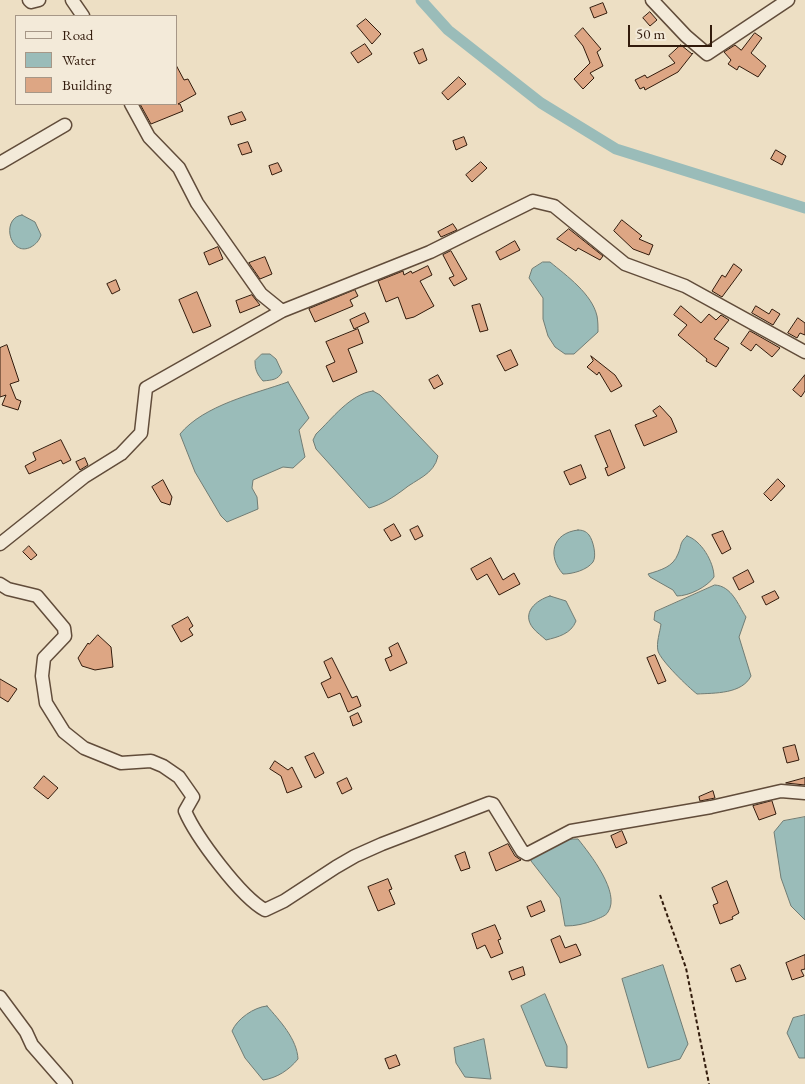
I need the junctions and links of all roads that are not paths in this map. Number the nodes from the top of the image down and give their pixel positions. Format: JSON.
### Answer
{"nodes":[{"id":1,"x":29,"y":0,"type":"edge"},
{"id":2,"x":40,"y":0,"type":"edge"},
{"id":3,"x":72,"y":0,"type":"edge"},
{"id":4,"x":652,"y":0,"type":"edge"},
{"id":5,"x":788,"y":0,"type":"edge"},
{"id":6,"x":82,"y":15,"type":"edge"},
{"id":7,"x":132,"y":105,"type":"edge"},
{"id":8,"x":65,"y":125,"type":"dead end"},
{"id":9,"x":0,"y":163,"type":"edge"},
{"id":10,"x":282,"y":311,"type":"junction"},
{"id":11,"x":805,"y":352,"type":"edge"},
{"id":12,"x":0,"y":544,"type":"edge"},
{"id":13,"x":0,"y":584,"type":"edge"},
{"id":14,"x":805,"y":793,"type":"edge"},
{"id":15,"x":0,"y":997,"type":"edge"},
{"id":16,"x":66,"y":1084,"type":"edge"}],
"edges":[{"from":1,"to":2,"type":"street"},
{"from":3,"to":6,"type":"street"},
{"from":4,"to":5,"type":"street"},
{"from":7,"to":10,"type":"street"},
{"from":8,"to":9,"type":"street"},
{"from":10,"to":11,"type":"street"},
{"from":10,"to":12,"type":"street"},
{"from":13,"to":14,"type":"street"},
{"from":15,"to":16,"type":"street"}]}
